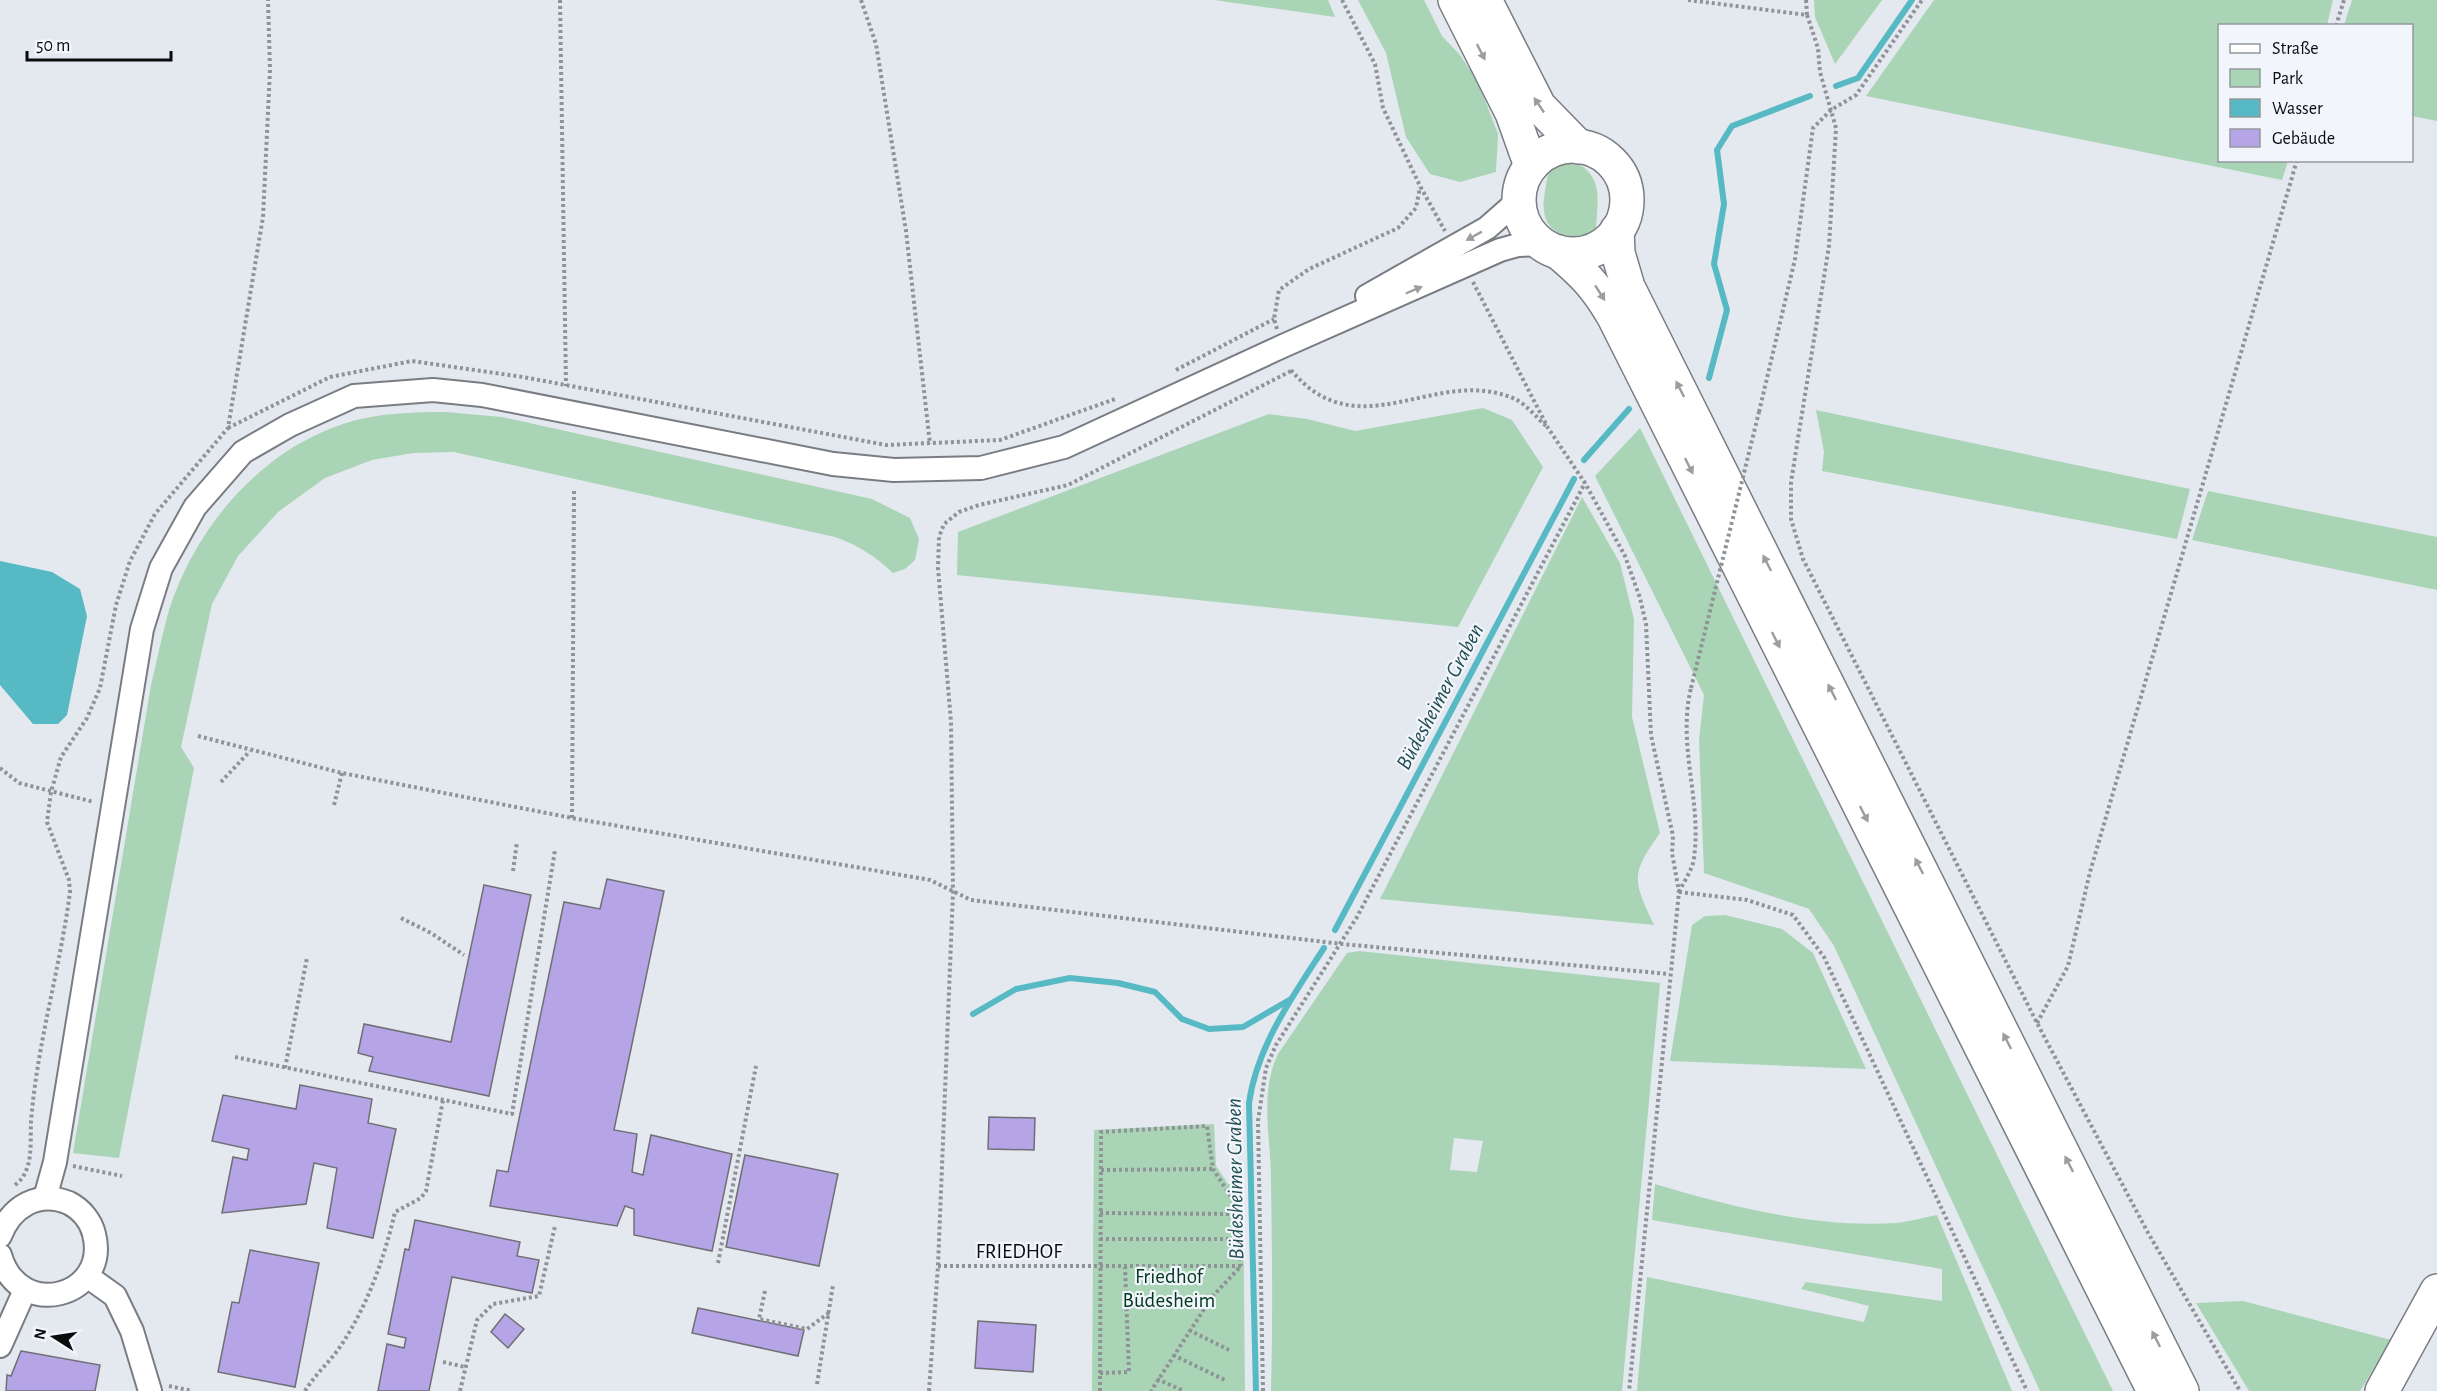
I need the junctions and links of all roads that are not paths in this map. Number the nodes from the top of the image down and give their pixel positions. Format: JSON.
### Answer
{"nodes":[{"id":1,"x":1455,"y":0,"type":"edge"},
{"id":2,"x":1485,"y":0,"type":"edge"},
{"id":3,"x":1579,"y":147,"type":"junction"},
{"id":4,"x":1531,"y":166,"type":"junction"},
{"id":5,"x":1520,"y":199,"type":"junction"},
{"id":6,"x":1617,"y":230,"type":"junction"},
{"id":7,"x":1550,"y":248,"type":"junction"},
{"id":8,"x":1283,"y":345,"type":"junction"},
{"id":9,"x":45,"y":1198,"type":"junction"},
{"id":10,"x":0,"y":1236,"type":"edge"},
{"id":11,"x":0,"y":1256,"type":"edge"},
{"id":12,"x":87,"y":1276,"type":"junction"},
{"id":13,"x":25,"y":1290,"type":"junction"},
{"id":14,"x":2437,"y":1291,"type":"edge"},
{"id":15,"x":0,"y":1346,"type":"edge"},
{"id":16,"x":150,"y":1391,"type":"edge"},
{"id":17,"x":2154,"y":1391,"type":"edge"},
{"id":18,"x":2182,"y":1391,"type":"edge"},
{"id":19,"x":2382,"y":1391,"type":"edge"}],
"edges":[{"from":1,"to":4,"type":"main road","one_way":true},
{"from":3,"to":2,"type":"main road","one_way":true},
{"from":3,"to":4,"type":"main road"},
{"from":3,"to":6,"type":"main road"},
{"from":4,"to":5,"type":"main road"},
{"from":5,"to":7,"type":"main road"},
{"from":5,"to":8,"type":"street","one_way":true},
{"from":6,"to":7,"type":"main road"},
{"from":18,"to":6,"type":"main road","one_way":true},
{"from":8,"to":7,"type":"street","one_way":true},
{"from":7,"to":17,"type":"main road","one_way":true},
{"from":8,"to":9,"type":"street"},
{"from":9,"to":10,"type":"street"},
{"from":9,"to":12,"type":"street"},
{"from":11,"to":13,"type":"street"},
{"from":12,"to":13,"type":"street"},
{"from":12,"to":16,"type":"street"},
{"from":13,"to":15,"type":"street"},
{"from":14,"to":19,"type":"main road"}]}
